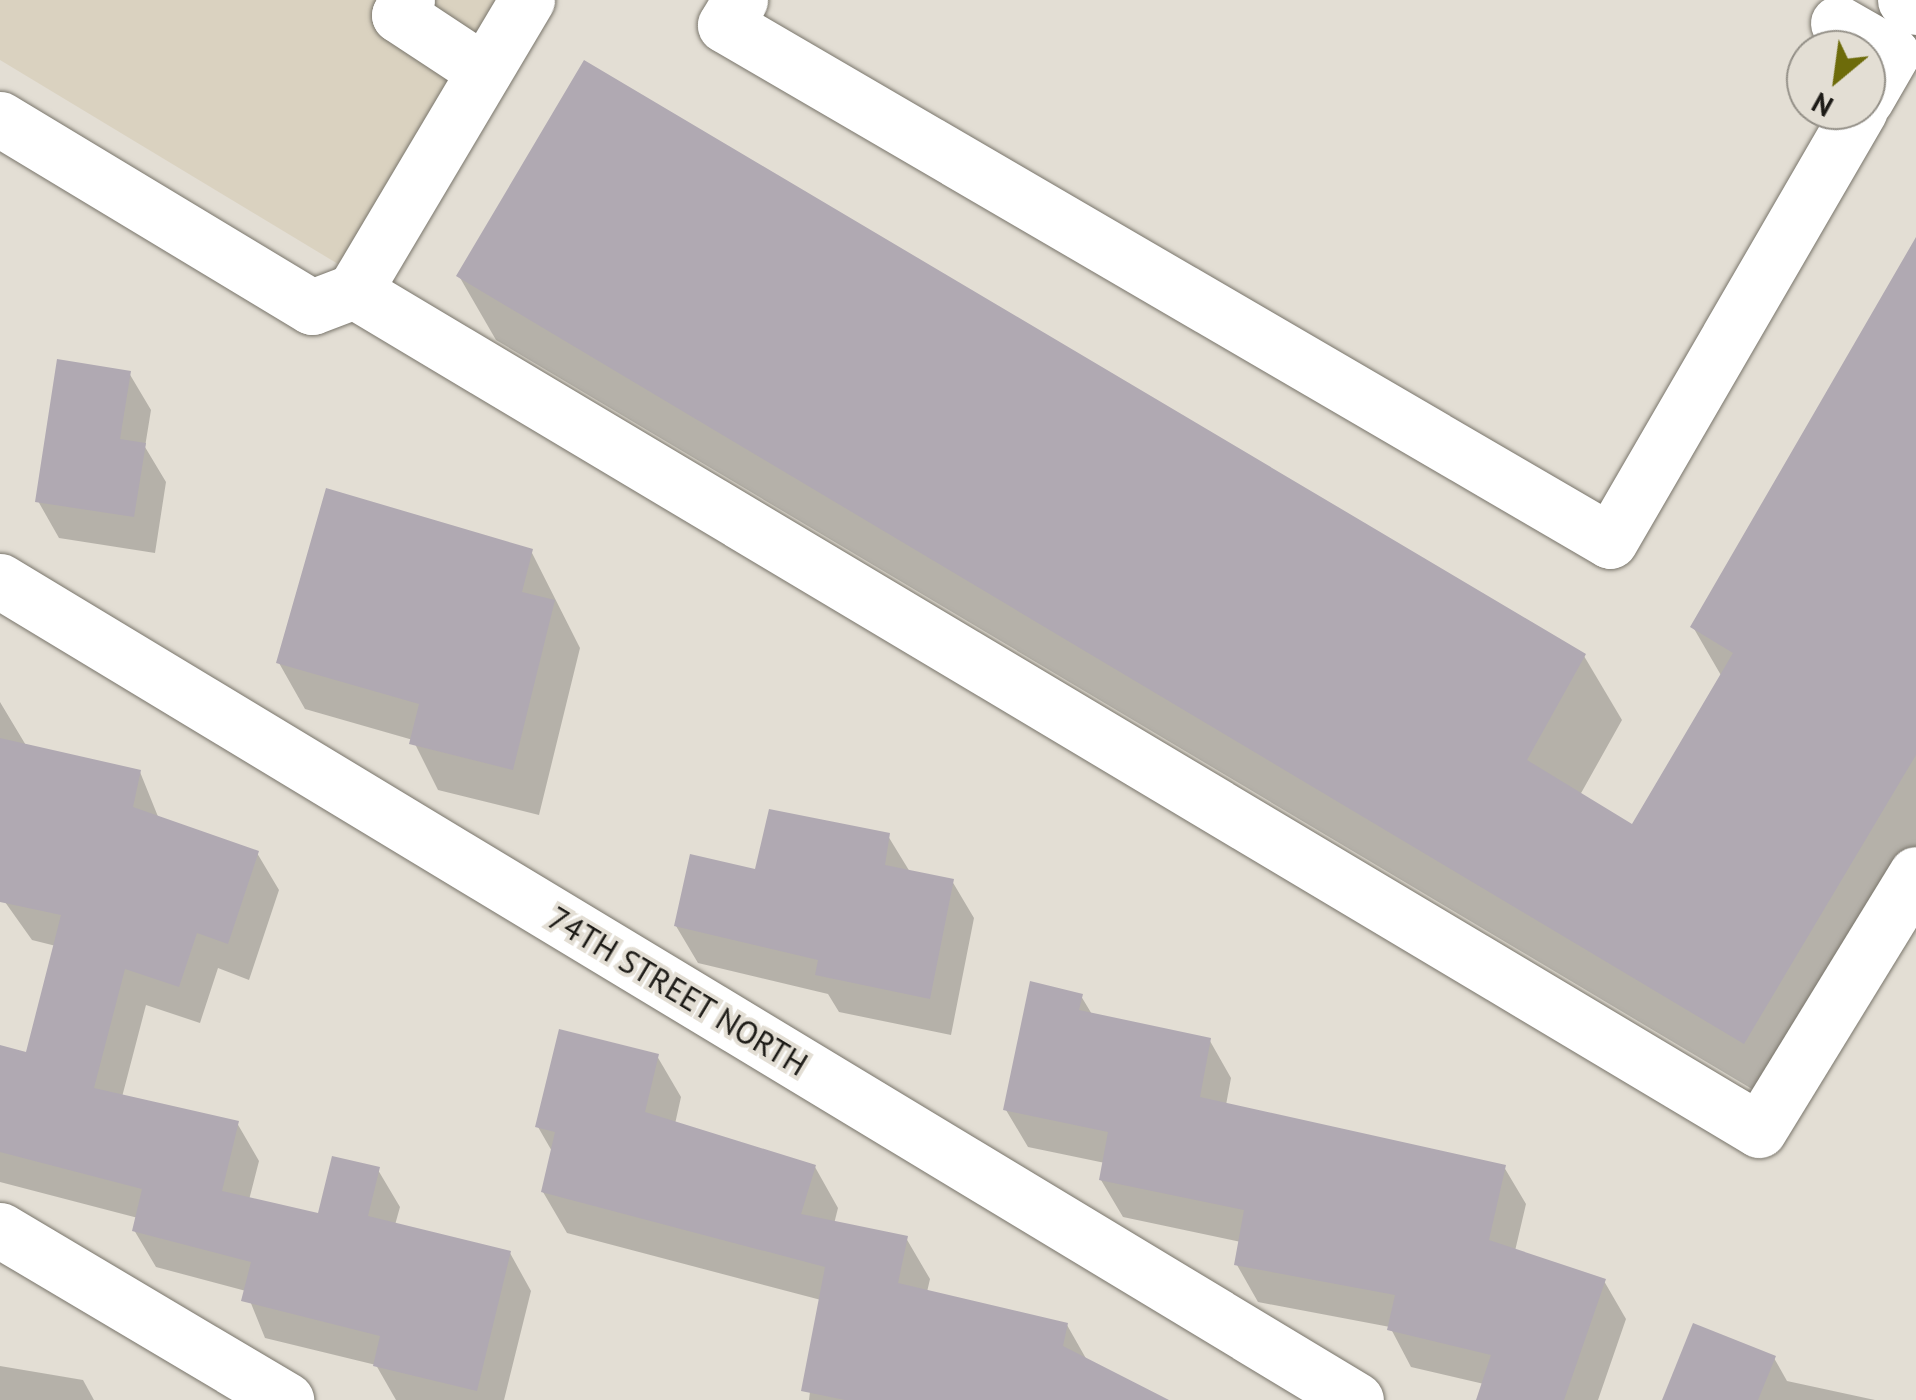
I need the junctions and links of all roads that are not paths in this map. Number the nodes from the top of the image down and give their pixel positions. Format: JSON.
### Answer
{"nodes":[{"id":1,"x":407,"y":0,"type":"edge"},
{"id":2,"x":527,"y":0,"type":"edge"},
{"id":3,"x":740,"y":0,"type":"edge"},
{"id":4,"x":1906,"y":0,"type":"edge"},
{"id":5,"x":1916,"y":6,"type":"edge"},
{"id":6,"x":1831,"y":8,"type":"edge"},
{"id":7,"x":1860,"y":30,"type":"edge"},
{"id":8,"x":484,"y":72,"type":"junction"},
{"id":9,"x":0,"y":119,"type":"edge"},
{"id":10,"x":1848,"y":130,"type":"edge"},
{"id":11,"x":354,"y":292,"type":"junction"},
{"id":12,"x":0,"y":581,"type":"edge"},
{"id":13,"x":1916,"y":874,"type":"edge"},
{"id":14,"x":0,"y":1230,"type":"edge"},
{"id":15,"x":1328,"y":1393,"type":"edge"},
{"id":16,"x":286,"y":1400,"type":"edge"}],
"edges":[{"from":1,"to":8,"type":"street"},
{"from":2,"to":8,"type":"street"},
{"from":3,"to":10,"type":"street"},
{"from":4,"to":5,"type":"street"},
{"from":6,"to":7,"type":"street"},
{"from":8,"to":11,"type":"street"},
{"from":9,"to":11,"type":"street"},
{"from":11,"to":13,"type":"street"},
{"from":12,"to":15,"type":"street","name":"74TH STREET NORTH"},
{"from":14,"to":16,"type":"street"}]}
